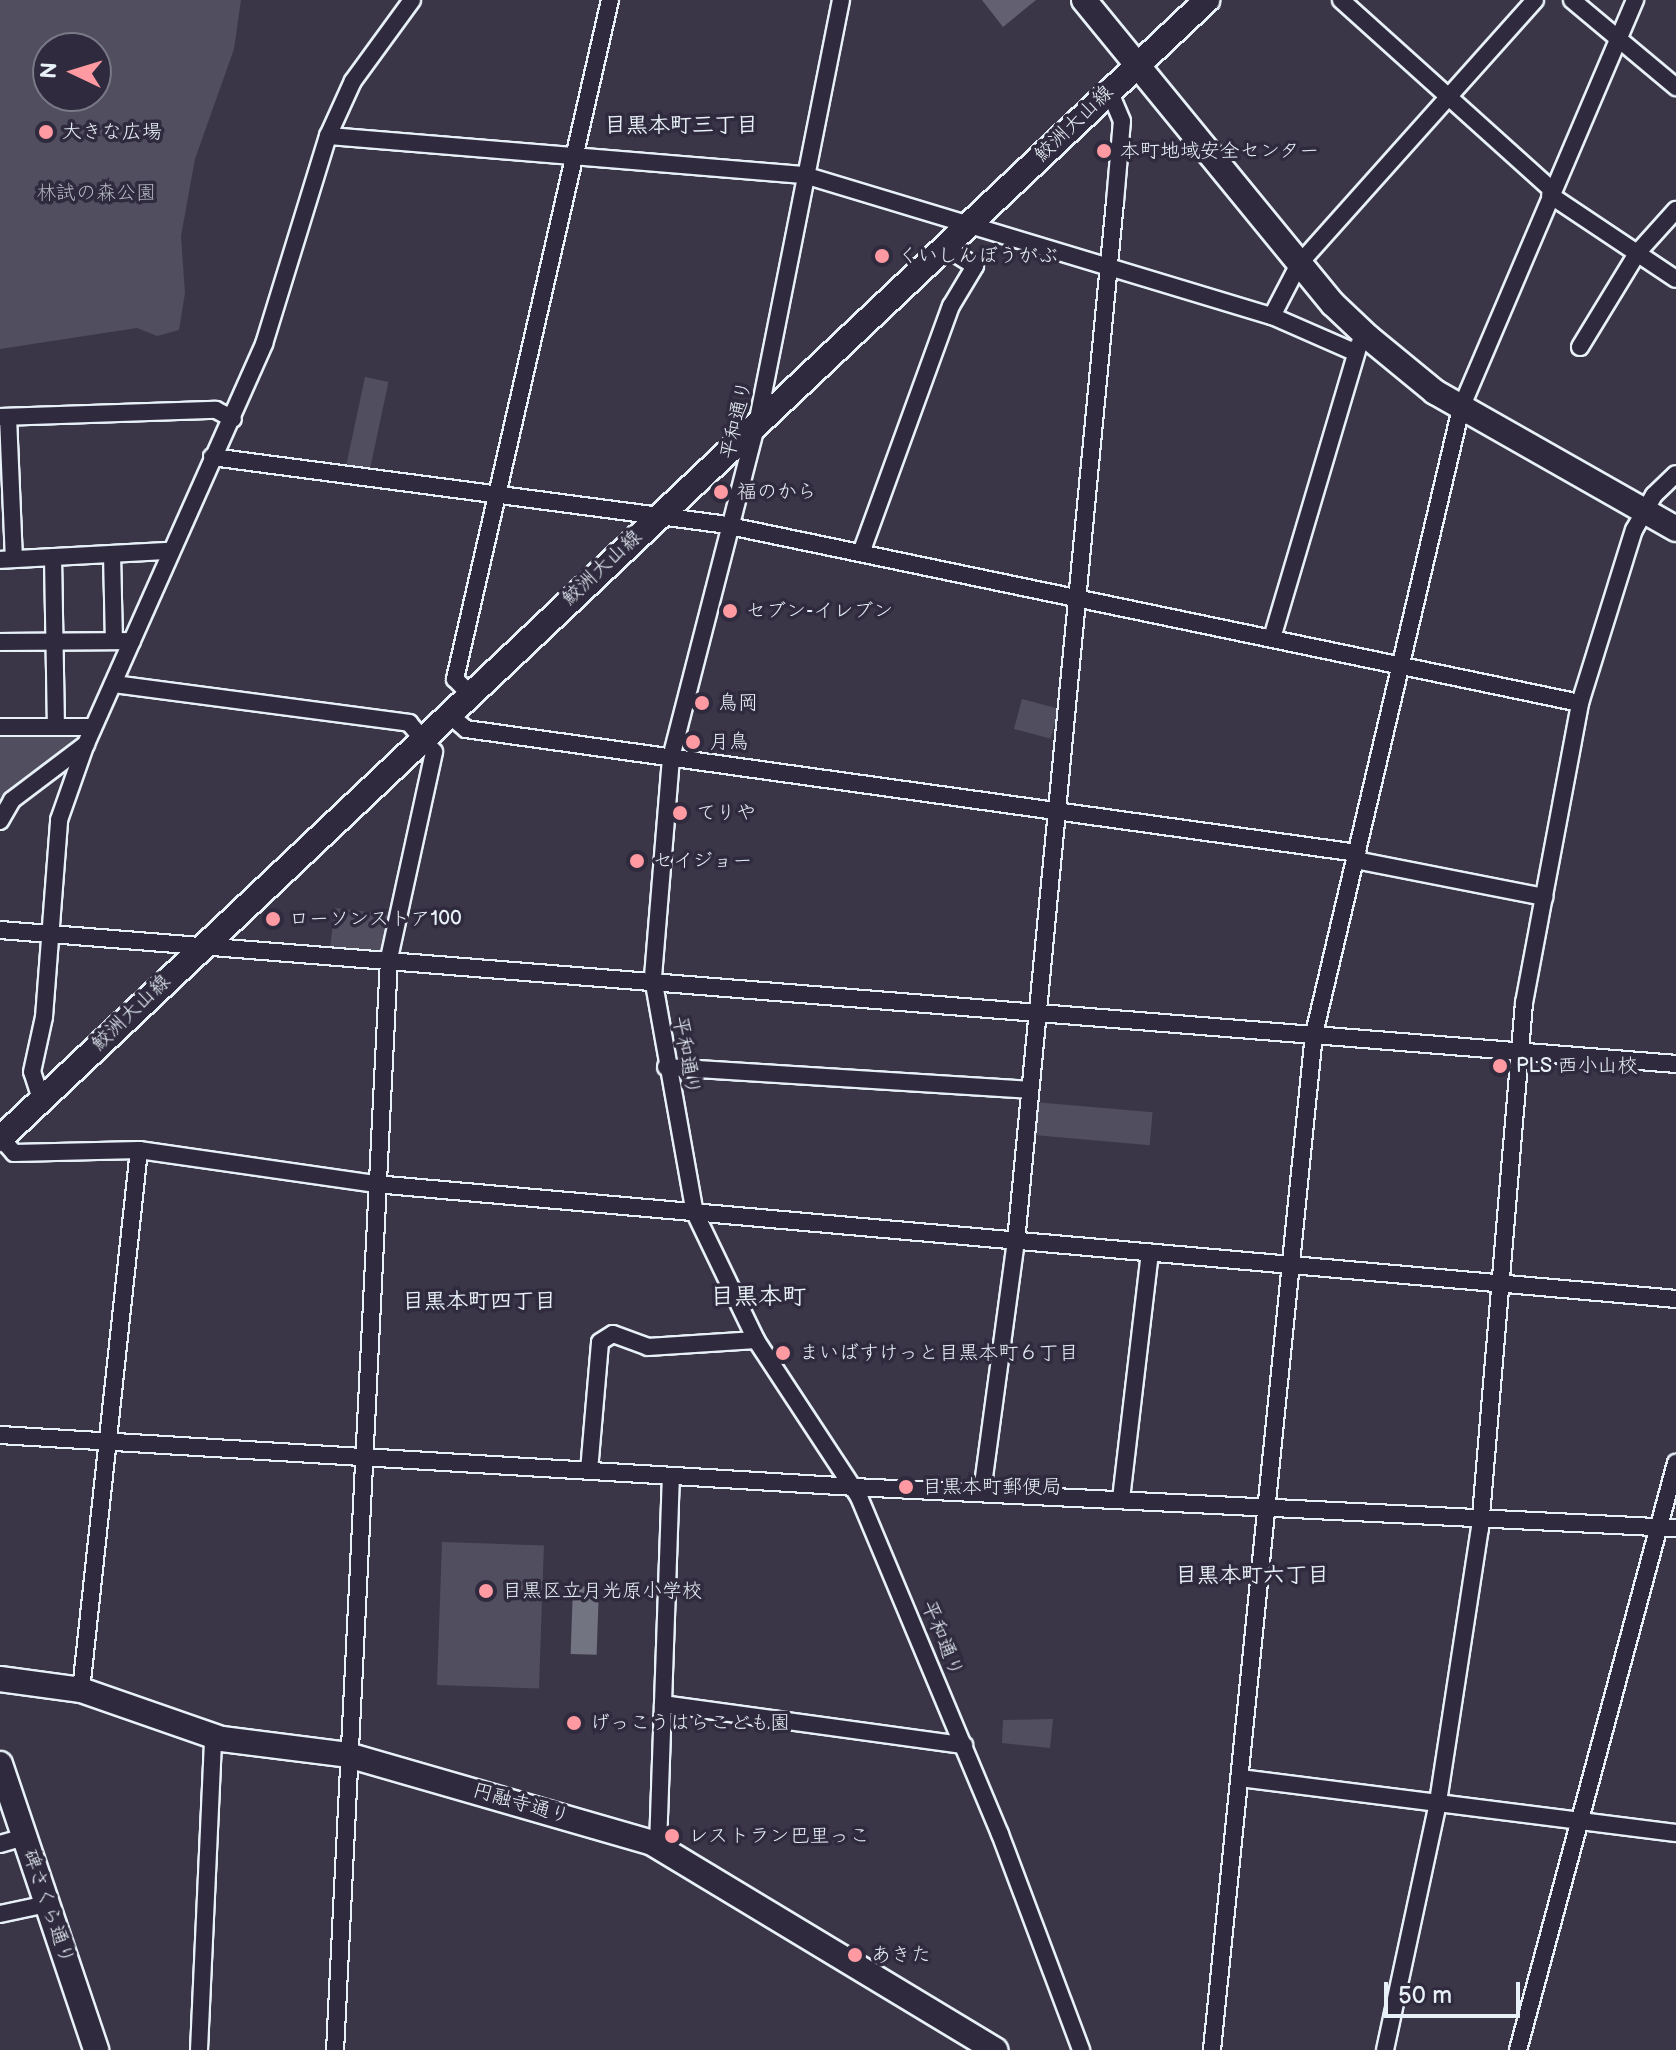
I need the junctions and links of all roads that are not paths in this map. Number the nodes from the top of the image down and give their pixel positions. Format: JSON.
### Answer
{"nodes":[{"id":1,"x":412,"y":0,"type":"edge"},
{"id":2,"x":610,"y":0,"type":"edge"},
{"id":3,"x":841,"y":0,"type":"edge"},
{"id":4,"x":1084,"y":0,"type":"edge"},
{"id":5,"x":1207,"y":0,"type":"edge"},
{"id":6,"x":1341,"y":0,"type":"edge"},
{"id":7,"x":1535,"y":0,"type":"edge"},
{"id":8,"x":1572,"y":0,"type":"edge"},
{"id":9,"x":1635,"y":0,"type":"edge"},
{"id":10,"x":1619,"y":40,"type":"junction"},
{"id":11,"x":1137,"y":65,"type":"junction"},
{"id":12,"x":1676,"y":87,"type":"edge"},
{"id":13,"x":1109,"y":90,"type":"junction"},
{"id":14,"x":1449,"y":94,"type":"junction"},
{"id":15,"x":328,"y":136,"type":"junction"},
{"id":16,"x":577,"y":156,"type":"junction"},
{"id":17,"x":804,"y":175,"type":"junction"},
{"id":18,"x":1551,"y":192,"type":"junction"},
{"id":19,"x":1676,"y":210,"type":"edge"},
{"id":20,"x":969,"y":224,"type":"junction"},
{"id":21,"x":944,"y":247,"type":"junction"},
{"id":22,"x":1638,"y":252,"type":"junction"},
{"id":23,"x":1299,"y":264,"type":"junction"},
{"id":24,"x":1109,"y":269,"type":"junction"},
{"id":25,"x":1676,"y":279,"type":"edge"},
{"id":26,"x":1272,"y":316,"type":"junction"},
{"id":27,"x":1360,"y":344,"type":"junction"},
{"id":28,"x":1580,"y":347,"type":"dead end"},
{"id":29,"x":1461,"y":408,"type":"junction"},
{"id":30,"x":4,"y":417,"type":"edge"},
{"id":31,"x":233,"y":419,"type":"junction"},
{"id":32,"x":758,"y":419,"type":"junction"},
{"id":33,"x":212,"y":457,"type":"junction"},
{"id":34,"x":1676,"y":474,"type":"edge"},
{"id":35,"x":498,"y":493,"type":"junction"},
{"id":36,"x":1644,"y":513,"type":"junction"},
{"id":37,"x":656,"y":516,"type":"junction"},
{"id":38,"x":733,"y":526,"type":"junction"},
{"id":39,"x":1676,"y":529,"type":"edge"},
{"id":40,"x":167,"y":551,"type":"junction"},
{"id":41,"x":861,"y":553,"type":"junction"},
{"id":42,"x":112,"y":554,"type":"junction"},
{"id":43,"x":53,"y":557,"type":"junction"},
{"id":44,"x":7,"y":560,"type":"edge"},
{"id":45,"x":1076,"y":596,"type":"junction"},
{"id":46,"x":1272,"y":638,"type":"junction"},
{"id":47,"x":114,"y":641,"type":"junction"},
{"id":48,"x":132,"y":641,"type":"junction"},
{"id":49,"x":0,"y":642,"type":"edge"},
{"id":50,"x":55,"y":642,"type":"junction"},
{"id":51,"x":1401,"y":663,"type":"junction"},
{"id":52,"x":114,"y":684,"type":"junction"},
{"id":53,"x":469,"y":693,"type":"junction"},
{"id":54,"x":1580,"y":703,"type":"junction"},
{"id":55,"x":447,"y":713,"type":"junction"},
{"id":56,"x":0,"y":727,"type":"edge"},
{"id":57,"x":56,"y":727,"type":"junction"},
{"id":58,"x":93,"y":727,"type":"junction"},
{"id":59,"x":421,"y":736,"type":"junction"},
{"id":60,"x":86,"y":744,"type":"junction"},
{"id":61,"x":671,"y":758,"type":"junction"},
{"id":62,"x":1054,"y":810,"type":"junction"},
{"id":63,"x":0,"y":821,"type":"edge"},
{"id":64,"x":1356,"y":856,"type":"junction"},
{"id":65,"x":1544,"y":897,"type":"junction"},
{"id":66,"x":0,"y":930,"type":"edge"},
{"id":67,"x":51,"y":934,"type":"junction"},
{"id":68,"x":199,"y":946,"type":"junction"},
{"id":69,"x":389,"y":959,"type":"junction"},
{"id":70,"x":653,"y":978,"type":"junction"},
{"id":71,"x":1035,"y":1010,"type":"junction"},
{"id":72,"x":1314,"y":1034,"type":"junction"},
{"id":73,"x":1516,"y":1051,"type":"junction"},
{"id":74,"x":1676,"y":1064,"type":"edge"},
{"id":75,"x":666,"y":1067,"type":"junction"},
{"id":76,"x":1028,"y":1090,"type":"junction"},
{"id":77,"x":41,"y":1099,"type":"junction"},
{"id":78,"x":5,"y":1143,"type":"edge"},
{"id":79,"x":139,"y":1150,"type":"junction"},
{"id":80,"x":375,"y":1184,"type":"junction"},
{"id":81,"x":695,"y":1213,"type":"junction"},
{"id":82,"x":1016,"y":1241,"type":"junction"},
{"id":83,"x":1150,"y":1253,"type":"junction"},
{"id":84,"x":1293,"y":1265,"type":"junction"},
{"id":85,"x":1500,"y":1283,"type":"junction"},
{"id":86,"x":1676,"y":1299,"type":"edge"},
{"id":87,"x":756,"y":1340,"type":"junction"},
{"id":88,"x":0,"y":1435,"type":"edge"},
{"id":89,"x":108,"y":1442,"type":"junction"},
{"id":90,"x":363,"y":1458,"type":"junction"},
{"id":91,"x":1676,"y":1463,"type":"edge"},
{"id":92,"x":589,"y":1471,"type":"junction"},
{"id":93,"x":671,"y":1476,"type":"junction"},
{"id":94,"x":854,"y":1487,"type":"junction"},
{"id":95,"x":982,"y":1492,"type":"junction"},
{"id":96,"x":1121,"y":1499,"type":"junction"},
{"id":97,"x":1268,"y":1507,"type":"junction"},
{"id":98,"x":1481,"y":1518,"type":"junction"},
{"id":99,"x":1668,"y":1527,"type":"edge"},
{"id":100,"x":0,"y":1679,"type":"edge"},
{"id":101,"x":81,"y":1690,"type":"junction"},
{"id":102,"x":663,"y":1704,"type":"junction"},
{"id":103,"x":213,"y":1736,"type":"junction"},
{"id":104,"x":964,"y":1745,"type":"junction"},
{"id":105,"x":348,"y":1755,"type":"junction"},
{"id":106,"x":0,"y":1764,"type":"edge"},
{"id":107,"x":1240,"y":1778,"type":"junction"},
{"id":108,"x":1438,"y":1802,"type":"junction"},
{"id":109,"x":1579,"y":1820,"type":"junction"},
{"id":110,"x":1676,"y":1833,"type":"edge"},
{"id":111,"x":12,"y":1840,"type":"edge"},
{"id":112,"x":658,"y":1846,"type":"junction"},
{"id":113,"x":47,"y":1904,"type":"junction"},
{"id":114,"x":0,"y":1914,"type":"edge"},
{"id":115,"x":96,"y":2050,"type":"edge"},
{"id":116,"x":199,"y":2050,"type":"edge"},
{"id":117,"x":335,"y":2050,"type":"edge"},
{"id":118,"x":995,"y":2050,"type":"edge"},
{"id":119,"x":1081,"y":2050,"type":"edge"},
{"id":120,"x":1212,"y":2050,"type":"edge"},
{"id":121,"x":1385,"y":2050,"type":"edge"},
{"id":122,"x":1518,"y":2050,"type":"edge"}],
"edges":[{"from":1,"to":15,"type":"street"},
{"from":2,"to":16,"type":"street"},
{"from":3,"to":17,"type":"street","name":"平和通り"},
{"from":4,"to":11,"type":"main road"},
{"from":5,"to":11,"type":"main road","name":"鮫洲大山線"},
{"from":6,"to":14,"type":"street"},
{"from":7,"to":14,"type":"street"},
{"from":8,"to":10,"type":"street"},
{"from":9,"to":10,"type":"street"},
{"from":10,"to":12,"type":"street"},
{"from":10,"to":18,"type":"street"},
{"from":11,"to":13,"type":"main road","name":"鮫洲大山線"},
{"from":11,"to":23,"type":"main road"},
{"from":13,"to":20,"type":"main road","name":"鮫洲大山線"},
{"from":13,"to":24,"type":"street"},
{"from":14,"to":18,"type":"street"},
{"from":14,"to":23,"type":"street"},
{"from":15,"to":16,"type":"street"},
{"from":15,"to":31,"type":"street"},
{"from":16,"to":17,"type":"street"},
{"from":16,"to":35,"type":"street"},
{"from":17,"to":20,"type":"street"},
{"from":17,"to":32,"type":"street","name":"平和通り"},
{"from":18,"to":22,"type":"street"},
{"from":18,"to":29,"type":"street"},
{"from":19,"to":22,"type":"street"},
{"from":20,"to":21,"type":"main road","name":"鮫洲大山線"},
{"from":20,"to":24,"type":"street"},
{"from":21,"to":32,"type":"main road","name":"鮫洲大山線"},
{"from":21,"to":41,"type":"street"},
{"from":22,"to":25,"type":"street"},
{"from":22,"to":28,"type":"street"},
{"from":23,"to":26,"type":"street"},
{"from":23,"to":27,"type":"main road"},
{"from":24,"to":26,"type":"street"},
{"from":24,"to":45,"type":"street"},
{"from":26,"to":27,"type":"street"},
{"from":27,"to":29,"type":"main road"},
{"from":27,"to":46,"type":"street"},
{"from":29,"to":36,"type":"main road"},
{"from":29,"to":51,"type":"street"},
{"from":30,"to":31,"type":"street"},
{"from":30,"to":44,"type":"street"},
{"from":31,"to":33,"type":"street"},
{"from":32,"to":37,"type":"main road","name":"鮫洲大山線"},
{"from":32,"to":38,"type":"street","name":"平和通り"},
{"from":33,"to":35,"type":"street"},
{"from":33,"to":40,"type":"street"},
{"from":34,"to":36,"type":"street"},
{"from":35,"to":37,"type":"street"},
{"from":35,"to":53,"type":"street"},
{"from":36,"to":39,"type":"main road"},
{"from":36,"to":54,"type":"street"},
{"from":37,"to":38,"type":"street"},
{"from":37,"to":53,"type":"main road","name":"鮫洲大山線"},
{"from":38,"to":41,"type":"street"},
{"from":38,"to":61,"type":"street","name":"平和通り"},
{"from":40,"to":42,"type":"street"},
{"from":40,"to":48,"type":"street"},
{"from":41,"to":45,"type":"street"},
{"from":42,"to":43,"type":"street"},
{"from":42,"to":47,"type":"street"},
{"from":43,"to":44,"type":"street"},
{"from":43,"to":50,"type":"street"},
{"from":45,"to":46,"type":"street"},
{"from":45,"to":62,"type":"street"},
{"from":46,"to":51,"type":"street"},
{"from":47,"to":48,"type":"street"},
{"from":47,"to":50,"type":"street"},
{"from":48,"to":52,"type":"street"},
{"from":49,"to":50,"type":"street"},
{"from":50,"to":57,"type":"street"},
{"from":51,"to":54,"type":"street"},
{"from":51,"to":64,"type":"street"},
{"from":52,"to":58,"type":"street"},
{"from":52,"to":59,"type":"street"},
{"from":53,"to":55,"type":"main road","name":"鮫洲大山線"},
{"from":54,"to":65,"type":"street"},
{"from":55,"to":59,"type":"main road","name":"鮫洲大山線"},
{"from":55,"to":61,"type":"street"},
{"from":56,"to":57,"type":"street"},
{"from":57,"to":58,"type":"street"},
{"from":58,"to":60,"type":"street"},
{"from":59,"to":68,"type":"main road","name":"鮫洲大山線"},
{"from":59,"to":69,"type":"street"},
{"from":60,"to":63,"type":"street"},
{"from":60,"to":67,"type":"street"},
{"from":61,"to":62,"type":"street"},
{"from":61,"to":70,"type":"street","name":"平和通り"},
{"from":62,"to":64,"type":"street"},
{"from":62,"to":71,"type":"street"},
{"from":64,"to":65,"type":"street"},
{"from":64,"to":72,"type":"street"},
{"from":65,"to":73,"type":"street"},
{"from":66,"to":67,"type":"street"},
{"from":67,"to":68,"type":"street"},
{"from":67,"to":77,"type":"street"},
{"from":68,"to":69,"type":"street"},
{"from":68,"to":77,"type":"main road","name":"鮫洲大山線"},
{"from":69,"to":70,"type":"street"},
{"from":69,"to":80,"type":"street"},
{"from":70,"to":71,"type":"street"},
{"from":70,"to":75,"type":"street","name":"平和通り"},
{"from":71,"to":72,"type":"street"},
{"from":71,"to":76,"type":"street"},
{"from":72,"to":73,"type":"street"},
{"from":72,"to":84,"type":"street"},
{"from":73,"to":74,"type":"street"},
{"from":73,"to":85,"type":"street"},
{"from":75,"to":76,"type":"street"},
{"from":75,"to":81,"type":"street","name":"平和通り"},
{"from":76,"to":82,"type":"street"},
{"from":77,"to":78,"type":"main road","name":"鮫洲大山線"},
{"from":78,"to":79,"type":"street"},
{"from":79,"to":80,"type":"street"},
{"from":79,"to":89,"type":"street"},
{"from":80,"to":81,"type":"street"},
{"from":80,"to":90,"type":"street"},
{"from":81,"to":82,"type":"street"},
{"from":81,"to":87,"type":"street","name":"平和通り"},
{"from":82,"to":83,"type":"street"},
{"from":82,"to":95,"type":"street"},
{"from":83,"to":84,"type":"street"},
{"from":83,"to":96,"type":"street"},
{"from":84,"to":85,"type":"street"},
{"from":84,"to":97,"type":"street"},
{"from":85,"to":86,"type":"street"},
{"from":85,"to":98,"type":"street"},
{"from":87,"to":92,"type":"street"},
{"from":87,"to":94,"type":"street","name":"平和通り"},
{"from":88,"to":89,"type":"street"},
{"from":89,"to":90,"type":"street"},
{"from":89,"to":101,"type":"street"},
{"from":90,"to":92,"type":"street"},
{"from":90,"to":105,"type":"street"},
{"from":91,"to":99,"type":"street"},
{"from":92,"to":93,"type":"street"},
{"from":93,"to":94,"type":"street"},
{"from":93,"to":102,"type":"street"},
{"from":94,"to":95,"type":"street"},
{"from":94,"to":104,"type":"street","name":"平和通り"},
{"from":95,"to":96,"type":"street"},
{"from":96,"to":97,"type":"street"},
{"from":97,"to":98,"type":"street"},
{"from":97,"to":107,"type":"street"},
{"from":98,"to":99,"type":"street"},
{"from":98,"to":108,"type":"street"},
{"from":99,"to":109,"type":"street"},
{"from":100,"to":101,"type":"main road","name":"円融寺通り"},
{"from":101,"to":103,"type":"main road","name":"円融寺通り"},
{"from":102,"to":104,"type":"street"},
{"from":102,"to":112,"type":"street"},
{"from":103,"to":105,"type":"main road","name":"円融寺通り"},
{"from":103,"to":116,"type":"street"},
{"from":104,"to":119,"type":"street","name":"平和通り"},
{"from":105,"to":112,"type":"main road","name":"円融寺通り"},
{"from":105,"to":117,"type":"street"},
{"from":106,"to":111,"type":"main road","name":"碑さくら通り"},
{"from":107,"to":108,"type":"street"},
{"from":107,"to":120,"type":"street"},
{"from":108,"to":109,"type":"street"},
{"from":108,"to":121,"type":"street"},
{"from":109,"to":110,"type":"street"},
{"from":109,"to":122,"type":"street"},
{"from":111,"to":113,"type":"main road","name":"碑さくら通り"},
{"from":112,"to":118,"type":"main road","name":"円融寺通り"},
{"from":113,"to":114,"type":"street"},
{"from":113,"to":115,"type":"main road","name":"碑さくら通り"}]}
